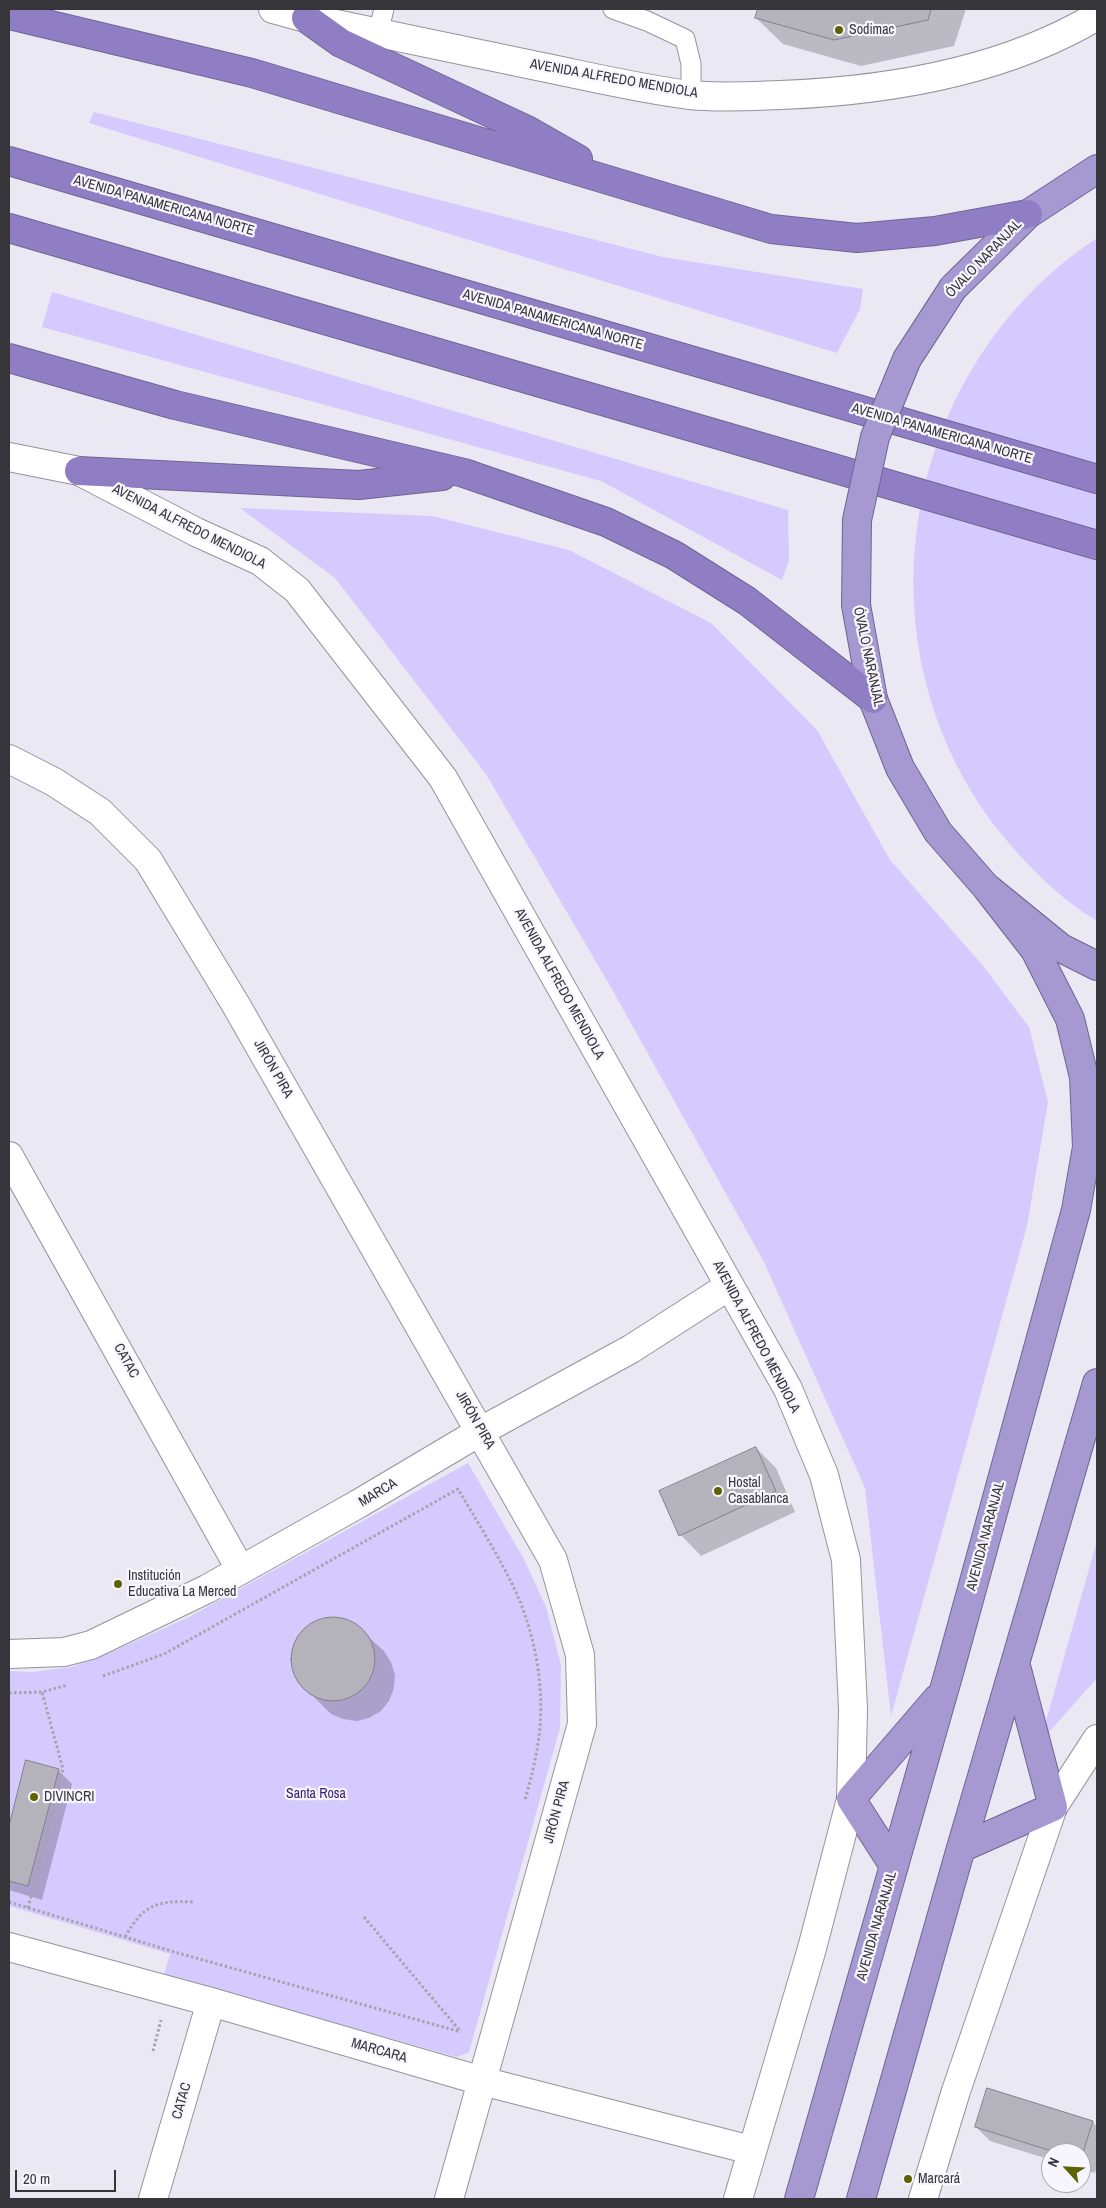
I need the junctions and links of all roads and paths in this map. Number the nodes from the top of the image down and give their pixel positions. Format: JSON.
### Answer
{"nodes":[{"id":1,"x":273,"y":9,"type":"edge"},
{"id":2,"x":613,"y":9,"type":"edge"},
{"id":3,"x":308,"y":14,"type":"edge"},
{"id":4,"x":9,"y":15,"type":"edge"},
{"id":5,"x":1097,"y":16,"type":"edge"},
{"id":6,"x":381,"y":21,"type":"edge"},
{"id":7,"x":692,"y":95,"type":"junction"},
{"id":8,"x":9,"y":161,"type":"edge"},
{"id":9,"x":1097,"y":169,"type":"edge"},
{"id":10,"x":621,"y":183,"type":"junction"},
{"id":11,"x":1028,"y":214,"type":"junction"},
{"id":12,"x":9,"y":228,"type":"edge"},
{"id":13,"x":9,"y":358,"type":"edge"},
{"id":14,"x":9,"y":457,"type":"edge"},
{"id":15,"x":79,"y":470,"type":"junction"},
{"id":16,"x":464,"y":473,"type":"junction"},
{"id":17,"x":1097,"y":479,"type":"edge"},
{"id":18,"x":1097,"y":545,"type":"edge"},
{"id":19,"x":873,"y":699,"type":"junction"},
{"id":20,"x":9,"y":760,"type":"edge"},
{"id":21,"x":986,"y":887,"type":"junction"},
{"id":22,"x":1097,"y":966,"type":"edge"},
{"id":23,"x":9,"y":1156,"type":"edge"},
{"id":24,"x":729,"y":1286,"type":"junction"},
{"id":25,"x":1097,"y":1382,"type":"edge"},
{"id":26,"x":481,"y":1430,"type":"junction"},
{"id":27,"x":458,"y":1489,"type":"dead end"},
{"id":28,"x":240,"y":1569,"type":"junction"},
{"id":29,"x":9,"y":1654,"type":"edge"},
{"id":30,"x":1016,"y":1666,"type":"junction"},
{"id":31,"x":42,"y":1692,"type":"dead end"},
{"id":32,"x":942,"y":1693,"type":"junction"},
{"id":33,"x":1097,"y":1739,"type":"edge"},
{"id":34,"x":851,"y":1799,"type":"junction"},
{"id":35,"x":525,"y":1803,"type":"dead end"},
{"id":36,"x":1053,"y":1807,"type":"junction"},
{"id":37,"x":960,"y":1848,"type":"junction"},
{"id":38,"x":894,"y":1866,"type":"junction"},
{"id":39,"x":9,"y":1902,"type":"edge"},
{"id":40,"x":193,"y":1902,"type":"dead end"},
{"id":41,"x":28,"y":1908,"type":"junction"},
{"id":42,"x":364,"y":1917,"type":"dead end"},
{"id":43,"x":126,"y":1937,"type":"junction"},
{"id":44,"x":9,"y":1947,"type":"edge"},
{"id":45,"x":211,"y":2002,"type":"junction"},
{"id":46,"x":162,"y":2014,"type":"dead end"},
{"id":47,"x":463,"y":2022,"type":"dead end"},
{"id":48,"x":461,"y":2032,"type":"junction"},
{"id":49,"x":153,"y":2051,"type":"dead end"},
{"id":50,"x":482,"y":2081,"type":"junction"},
{"id":51,"x":752,"y":2150,"type":"junction"},
{"id":52,"x":153,"y":2199,"type":"edge"},
{"id":53,"x":448,"y":2199,"type":"edge"},
{"id":54,"x":738,"y":2199,"type":"edge"},
{"id":55,"x":799,"y":2199,"type":"edge"},
{"id":56,"x":861,"y":2199,"type":"edge"},
{"id":57,"x":923,"y":2199,"type":"edge"}],
"edges":[{"from":1,"to":3,"type":"street","name":"AVENIDA ALFREDO MENDIOLA"},
{"from":2,"to":7,"type":"lane"},
{"from":3,"to":6,"type":"street","name":"AVENIDA ALFREDO MENDIOLA"},
{"from":3,"to":10,"type":"highway"},
{"from":4,"to":10,"type":"highway"},
{"from":5,"to":7,"type":"street","name":"AVENIDA ALFREDO MENDIOLA"},
{"from":6,"to":7,"type":"street","name":"AVENIDA ALFREDO MENDIOLA"},
{"from":8,"to":17,"type":"highway","name":"AVENIDA PANAMERICANA NORTE"},
{"from":9,"to":11,"type":"highway","name":"ÓVALO NARANJAL"},
{"from":10,"to":11,"type":"highway"},
{"from":11,"to":19,"type":"highway","name":"ÓVALO NARANJAL","bridge":true},
{"from":12,"to":18,"type":"highway"},
{"from":13,"to":16,"type":"highway"},
{"from":14,"to":15,"type":"street","name":"AVENIDA ALFREDO MENDIOLA"},
{"from":15,"to":16,"type":"highway"},
{"from":15,"to":24,"type":"street","name":"AVENIDA ALFREDO MENDIOLA"},
{"from":16,"to":19,"type":"highway"},
{"from":19,"to":21,"type":"highway","name":"ÓVALO NARANJAL"},
{"from":20,"to":26,"type":"street","name":"JIRÓN PIRA"},
{"from":21,"to":22,"type":"highway","name":"ÓVALO NARANJAL"},
{"from":21,"to":32,"type":"highway","name":"AVENIDA NARANJAL"},
{"from":23,"to":28,"type":"street","name":"CATAC"},
{"from":24,"to":26,"type":"street","name":"MARCA"},
{"from":24,"to":34,"type":"street","name":"AVENIDA ALFREDO MENDIOLA"},
{"from":25,"to":30,"type":"highway"},
{"from":26,"to":28,"type":"street","name":"MARCA"},
{"from":26,"to":50,"type":"street","name":"JIRÓN PIRA"},
{"from":27,"to":35,"type":"path"},
{"from":28,"to":29,"type":"street","name":"MARCA"},
{"from":30,"to":36,"type":"highway"},
{"from":30,"to":37,"type":"highway"},
{"from":31,"to":41,"type":"path"},
{"from":32,"to":34,"type":"highway"},
{"from":32,"to":38,"type":"highway","name":"AVENIDA NARANJAL"},
{"from":33,"to":36,"type":"street"},
{"from":34,"to":38,"type":"highway"},
{"from":34,"to":51,"type":"street"},
{"from":36,"to":37,"type":"highway"},
{"from":36,"to":57,"type":"street"},
{"from":37,"to":56,"type":"highway"},
{"from":38,"to":55,"type":"highway","name":"AVENIDA NARANJAL"},
{"from":39,"to":41,"type":"path"},
{"from":40,"to":43,"type":"path"},
{"from":41,"to":43,"type":"path"},
{"from":42,"to":48,"type":"path"},
{"from":43,"to":48,"type":"path"},
{"from":44,"to":45,"type":"street","name":"MARCARA"},
{"from":45,"to":50,"type":"street","name":"MARCARA"},
{"from":45,"to":52,"type":"street","name":"CATAC"},
{"from":46,"to":49,"type":"path"},
{"from":47,"to":48,"type":"path"},
{"from":50,"to":51,"type":"street","name":"MARCARA"},
{"from":50,"to":53,"type":"street","name":"JIRÓN PIRA"},
{"from":51,"to":54,"type":"street"}]}
